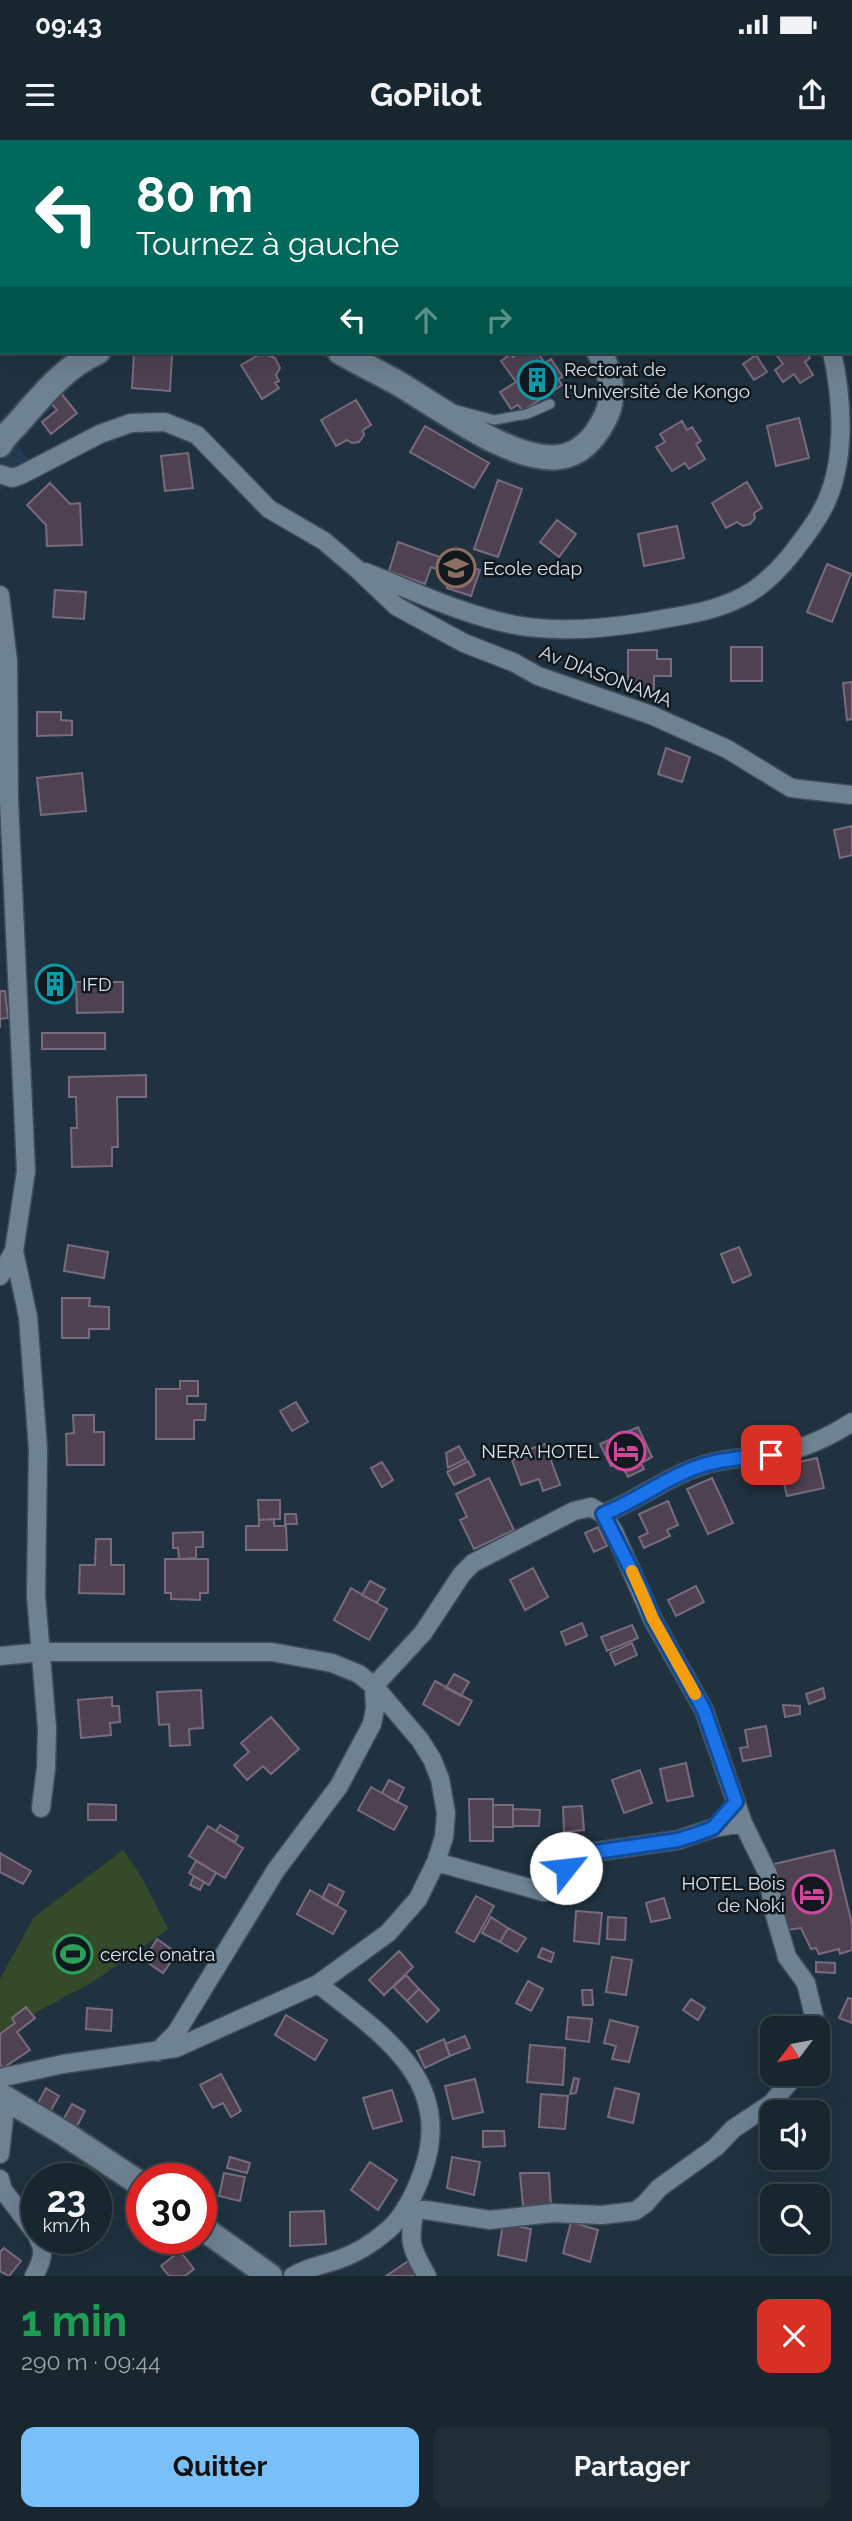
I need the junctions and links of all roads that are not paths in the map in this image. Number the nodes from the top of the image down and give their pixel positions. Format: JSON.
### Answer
{"nodes":[{"id":1,"x":93,"y":354,"type":"edge"},
{"id":2,"x":344,"y":354,"type":"edge"},
{"id":3,"x":600,"y":354,"type":"edge"},
{"id":4,"x":832,"y":354,"type":"edge"},
{"id":5,"x":550,"y":404,"type":"dead end"},
{"id":6,"x":445,"y":412,"type":"junction"},
{"id":7,"x":0,"y":445,"type":"edge"},
{"id":8,"x":0,"y":474,"type":"edge"},
{"id":9,"x":358,"y":569,"type":"junction"},
{"id":10,"x":0,"y":596,"type":"edge"},
{"id":11,"x":852,"y":795,"type":"edge"},
{"id":12,"x":8,"y":945,"type":"edge"},
{"id":13,"x":14,"y":1251,"type":"junction"},
{"id":14,"x":0,"y":1276,"type":"edge"},
{"id":15,"x":852,"y":1422,"type":"edge"},
{"id":16,"x":603,"y":1514,"type":"junction"},
{"id":17,"x":41,"y":1652,"type":"junction"},
{"id":18,"x":0,"y":1656,"type":"edge"},
{"id":19,"x":374,"y":1686,"type":"junction"},
{"id":20,"x":736,"y":1802,"type":"junction"},
{"id":21,"x":41,"y":1808,"type":"dead end"},
{"id":22,"x":743,"y":1823,"type":"junction"},
{"id":23,"x":713,"y":1828,"type":"junction"},
{"id":24,"x":436,"y":1862,"type":"junction"},
{"id":25,"x":318,"y":1984,"type":"junction"},
{"id":26,"x":814,"y":2016,"type":"edge"},
{"id":27,"x":157,"y":2052,"type":"junction"},
{"id":28,"x":786,"y":2086,"type":"edge"},
{"id":29,"x":2,"y":2091,"type":"edge"},
{"id":30,"x":0,"y":2154,"type":"edge"},
{"id":31,"x":126,"y":2174,"type":"edge"},
{"id":32,"x":0,"y":2179,"type":"edge"},
{"id":33,"x":410,"y":2207,"type":"junction"},
{"id":34,"x":21,"y":2214,"type":"edge"},
{"id":35,"x":217,"y":2238,"type":"edge"},
{"id":36,"x":43,"y":2254,"type":"edge"},
{"id":37,"x":34,"y":2276,"type":"edge"},
{"id":38,"x":270,"y":2276,"type":"edge"},
{"id":39,"x":293,"y":2276,"type":"edge"},
{"id":40,"x":428,"y":2276,"type":"edge"}],
"edges":[{"from":1,"to":7,"type":"street"},
{"from":2,"to":6,"type":"street"},
{"from":3,"to":6,"type":"street"},
{"from":4,"to":9,"type":"street"},
{"from":5,"to":6,"type":"lane"},
{"from":8,"to":9,"type":"street"},
{"from":9,"to":11,"type":"street","name":"Av DIASONAMA"},
{"from":10,"to":12,"type":"street"},
{"from":12,"to":13,"type":"street"},
{"from":13,"to":14,"type":"street"},
{"from":13,"to":17,"type":"street"},
{"from":15,"to":16,"type":"street"},
{"from":16,"to":19,"type":"street"},
{"from":16,"to":20,"type":"street"},
{"from":17,"to":18,"type":"street"},
{"from":17,"to":19,"type":"street"},
{"from":17,"to":21,"type":"street"},
{"from":19,"to":24,"type":"street"},
{"from":19,"to":27,"type":"street"},
{"from":20,"to":22,"type":"street"},
{"from":20,"to":23,"type":"street"},
{"from":22,"to":23,"type":"street"},
{"from":22,"to":26,"type":"street"},
{"from":23,"to":24,"type":"street"},
{"from":24,"to":25,"type":"street"},
{"from":25,"to":27,"type":"street"},
{"from":25,"to":33,"type":"street"},
{"from":27,"to":29,"type":"street"},
{"from":28,"to":33,"type":"street"},
{"from":29,"to":30,"type":"street"},
{"from":29,"to":31,"type":"street"},
{"from":32,"to":34,"type":"street"},
{"from":33,"to":39,"type":"street"},
{"from":33,"to":40,"type":"street"},
{"from":35,"to":38,"type":"street"},
{"from":36,"to":37,"type":"street"}]}
